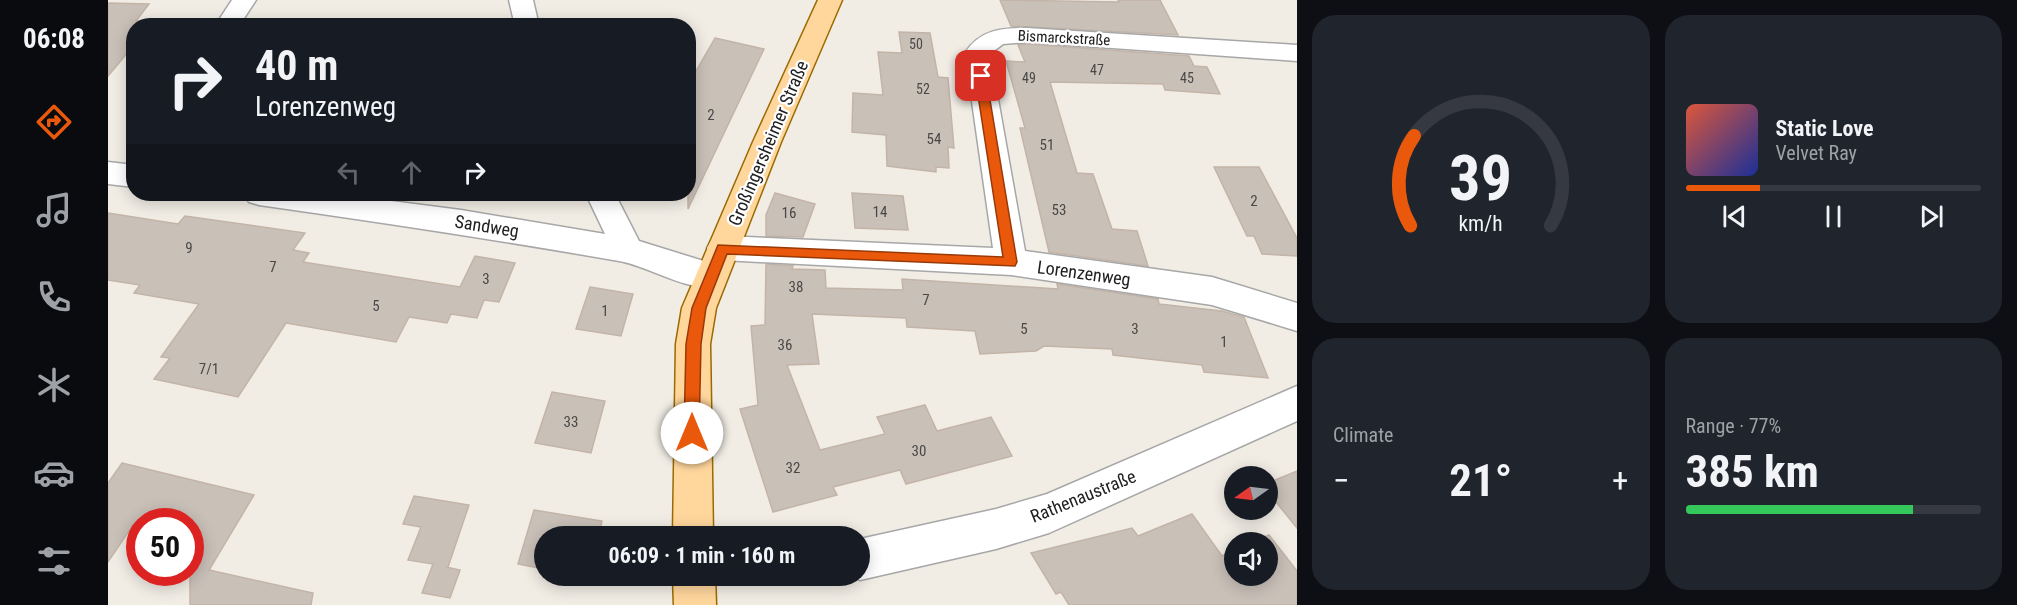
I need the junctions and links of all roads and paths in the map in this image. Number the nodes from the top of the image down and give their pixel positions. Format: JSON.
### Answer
{"nodes":[{"id":1,"x":244,"y":0,"type":"edge"},
{"id":2,"x":521,"y":0,"type":"edge"},
{"id":3,"x":830,"y":0,"type":"edge"},
{"id":4,"x":232,"y":18,"type":"edge"},
{"id":5,"x":525,"y":18,"type":"edge"},
{"id":6,"x":1297,"y":53,"type":"edge"},
{"id":7,"x":108,"y":172,"type":"edge"},
{"id":8,"x":126,"y":175,"type":"edge"},
{"id":9,"x":310,"y":201,"type":"edge"},
{"id":10,"x":604,"y":201,"type":"edge"},
{"id":11,"x":628,"y":250,"type":"junction"},
{"id":12,"x":717,"y":262,"type":"junction"},
{"id":13,"x":1011,"y":262,"type":"junction"},
{"id":14,"x":1297,"y":317,"type":"edge"},
{"id":15,"x":1297,"y":403,"type":"edge"},
{"id":16,"x":693,"y":526,"type":"edge"},
{"id":17,"x":870,"y":557,"type":"edge"},
{"id":18,"x":694,"y":586,"type":"edge"},
{"id":19,"x":695,"y":605,"type":"edge"}],
"edges":[{"from":1,"to":4,"type":"street"},
{"from":2,"to":5,"type":"street"},
{"from":3,"to":12,"type":"main road","name":"Großingersheimer Straße"},
{"from":6,"to":13,"type":"street","name":"Bismarckstraße"},
{"from":7,"to":8,"type":"street"},
{"from":9,"to":11,"type":"street","name":"Sandweg"},
{"from":10,"to":11,"type":"street"},
{"from":11,"to":12,"type":"street","name":"Sandweg"},
{"from":12,"to":13,"type":"street","name":"Lorenzenweg"},
{"from":12,"to":16,"type":"main road","name":"Großingersheimer Straße"},
{"from":13,"to":14,"type":"street","name":"Lorenzenweg"},
{"from":15,"to":17,"type":"street","name":"Rathenaustraße"},
{"from":18,"to":19,"type":"main road"}]}
